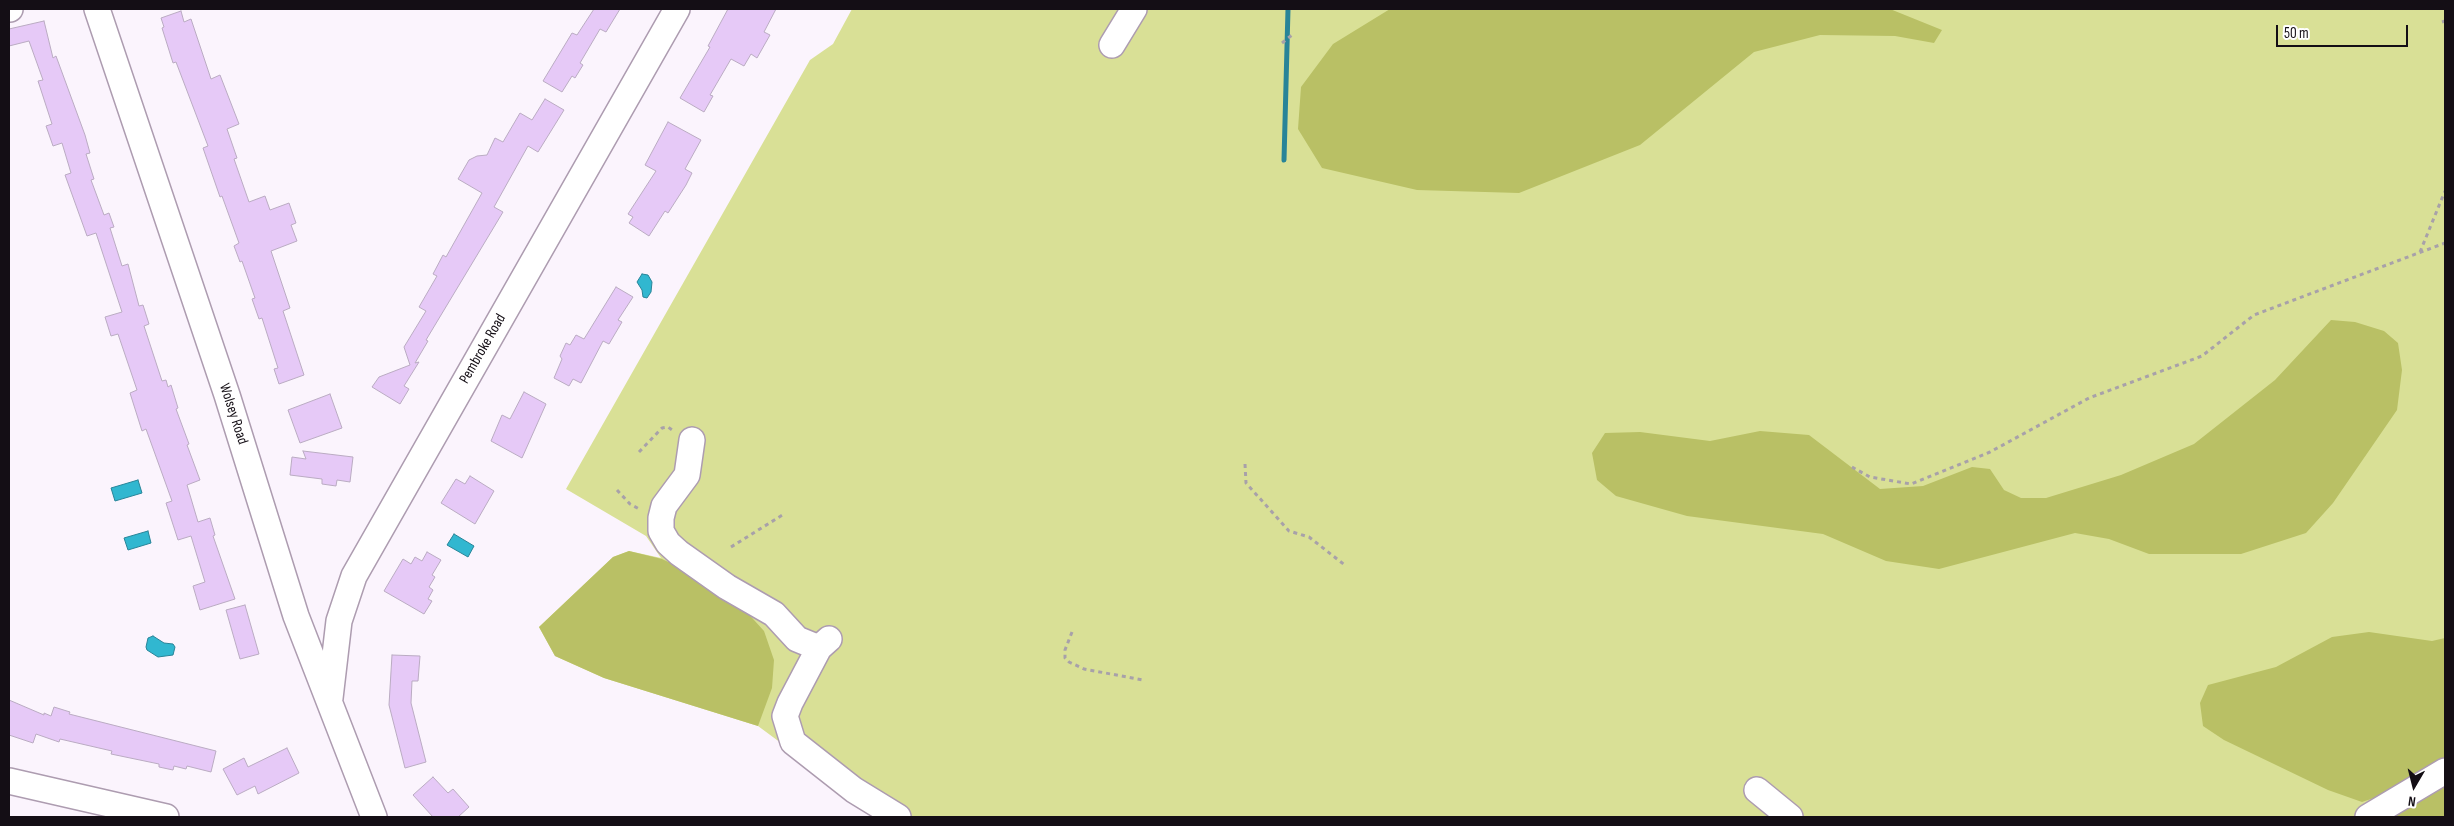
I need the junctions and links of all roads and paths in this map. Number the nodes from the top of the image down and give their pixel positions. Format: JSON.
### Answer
{"nodes":[{"id":1,"x":98,"y":9,"type":"edge"},
{"id":2,"x":677,"y":9,"type":"edge"},
{"id":3,"x":1134,"y":9,"type":"edge"},
{"id":4,"x":1292,"y":36,"type":"dead end"},
{"id":5,"x":1282,"y":43,"type":"dead end"},
{"id":6,"x":1112,"y":45,"type":"dead end"},
{"id":7,"x":2445,"y":191,"type":"edge"},
{"id":8,"x":2445,"y":243,"type":"edge"},
{"id":9,"x":2420,"y":252,"type":"junction"},
{"id":10,"x":692,"y":446,"type":"joint"},
{"id":11,"x":639,"y":452,"type":"dead end"},
{"id":12,"x":1245,"y":464,"type":"dead end"},
{"id":13,"x":1852,"y":467,"type":"dead end"},
{"id":14,"x":617,"y":490,"type":"dead end"},
{"id":15,"x":784,"y":514,"type":"dead end"},
{"id":16,"x":661,"y":518,"type":"junction"},
{"id":17,"x":731,"y":547,"type":"dead end"},
{"id":18,"x":1346,"y":566,"type":"dead end"},
{"id":19,"x":296,"y":616,"type":"junction"},
{"id":20,"x":339,"y":621,"type":"junction"},
{"id":21,"x":1072,"y":632,"type":"dead end"},
{"id":22,"x":1143,"y":680,"type":"dead end"},
{"id":23,"x":330,"y":703,"type":"junction"},
{"id":24,"x":2445,"y":771,"type":"edge"},
{"id":25,"x":9,"y":781,"type":"edge"},
{"id":26,"x":1756,"y":790,"type":"dead end"},
{"id":27,"x":152,"y":816,"type":"edge"},
{"id":28,"x":374,"y":817,"type":"edge"},
{"id":29,"x":898,"y":817,"type":"edge"},
{"id":30,"x":1790,"y":817,"type":"edge"},
{"id":31,"x":2368,"y":817,"type":"edge"}],
"edges":[{"from":1,"to":19,"type":"street","name":"Wolsey Road"},
{"from":2,"to":20,"type":"street","name":"Pembroke Road"},
{"from":3,"to":6,"type":"street"},
{"from":4,"to":5,"type":"path"},
{"from":7,"to":9,"type":"path"},
{"from":8,"to":9,"type":"path"},
{"from":9,"to":13,"type":"path"},
{"from":10,"to":11,"type":"path"},
{"from":10,"to":16,"type":"street"},
{"from":12,"to":18,"type":"path"},
{"from":14,"to":16,"type":"path"},
{"from":15,"to":17,"type":"path"},
{"from":16,"to":29,"type":"street"},
{"from":19,"to":20,"type":"street"},
{"from":19,"to":23,"type":"street","name":"Wolsey Road"},
{"from":20,"to":23,"type":"street","name":"Pembroke Road"},
{"from":21,"to":22,"type":"path"},
{"from":23,"to":28,"type":"street","name":"Wolsey Road"},
{"from":24,"to":31,"type":"street"},
{"from":25,"to":27,"type":"street"},
{"from":26,"to":30,"type":"street"}]}
